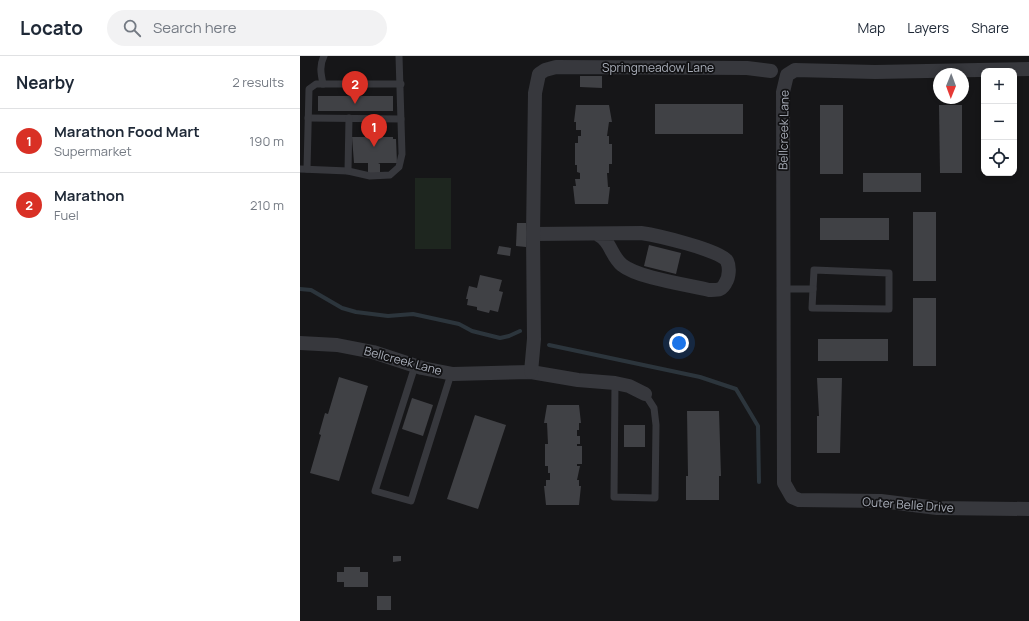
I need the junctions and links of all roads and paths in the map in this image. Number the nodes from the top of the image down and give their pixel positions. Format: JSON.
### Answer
{"nodes":[{"id":1,"x":324,"y":56,"type":"edge"},
{"id":2,"x":398,"y":56,"type":"edge"},
{"id":3,"x":664,"y":62,"type":"edge"},
{"id":4,"x":1029,"y":69,"type":"edge"},
{"id":5,"x":772,"y":71,"type":"dead end"},
{"id":6,"x":324,"y":84,"type":"junction"},
{"id":7,"x":401,"y":84,"type":"junction"},
{"id":8,"x":308,"y":118,"type":"junction"},
{"id":9,"x":349,"y":118,"type":"junction"},
{"id":10,"x":401,"y":119,"type":"junction"},
{"id":11,"x":304,"y":169,"type":"edge"},
{"id":12,"x":348,"y":171,"type":"junction"},
{"id":13,"x":533,"y":234,"type":"junction"},
{"id":14,"x":598,"y":234,"type":"junction"},
{"id":15,"x":813,"y":288,"type":"junction"},
{"id":16,"x":784,"y":289,"type":"junction"},
{"id":17,"x":300,"y":343,"type":"edge"},
{"id":18,"x":416,"y":366,"type":"junction"},
{"id":19,"x":531,"y":372,"type":"junction"},
{"id":20,"x":451,"y":374,"type":"junction"},
{"id":21,"x":615,"y":383,"type":"junction"},
{"id":22,"x":646,"y":394,"type":"joint"},
{"id":23,"x":789,"y":493,"type":"joint"},
{"id":24,"x":1029,"y":509,"type":"edge"}],
"edges":[{"from":1,"to":6,"type":"lane"},
{"from":2,"to":7,"type":"lane"},
{"from":3,"to":5,"type":"street","name":"Springmeadow Lane"},
{"from":3,"to":13,"type":"street","name":"Springmeadow Lane"},
{"from":4,"to":16,"type":"street","name":"Bellcreek Lane"},
{"from":6,"to":7,"type":"lane"},
{"from":6,"to":8,"type":"lane"},
{"from":7,"to":10,"type":"lane"},
{"from":8,"to":9,"type":"lane"},
{"from":8,"to":11,"type":"lane"},
{"from":9,"to":10,"type":"lane"},
{"from":9,"to":12,"type":"lane"},
{"from":10,"to":12,"type":"lane"},
{"from":11,"to":12,"type":"lane"},
{"from":13,"to":14,"type":"street"},
{"from":13,"to":19,"type":"street"},
{"from":14,"to":14,"type":"street"},
{"from":15,"to":15,"type":"lane"},
{"from":15,"to":16,"type":"lane"},
{"from":16,"to":23,"type":"street","name":"Bellcreek Lane"},
{"from":17,"to":18,"type":"street","name":"Bellcreek Lane"},
{"from":18,"to":20,"type":"street","name":"Bellcreek Lane"},
{"from":18,"to":20,"type":"lane"},
{"from":19,"to":20,"type":"street","name":"Bellcreek Lane"},
{"from":19,"to":21,"type":"street","name":"Bellcreek Lane"},
{"from":21,"to":22,"type":"street","name":"Bellcreek Lane"},
{"from":21,"to":22,"type":"lane"},
{"from":23,"to":24,"type":"street","name":"Outer Belle Drive"}]}
